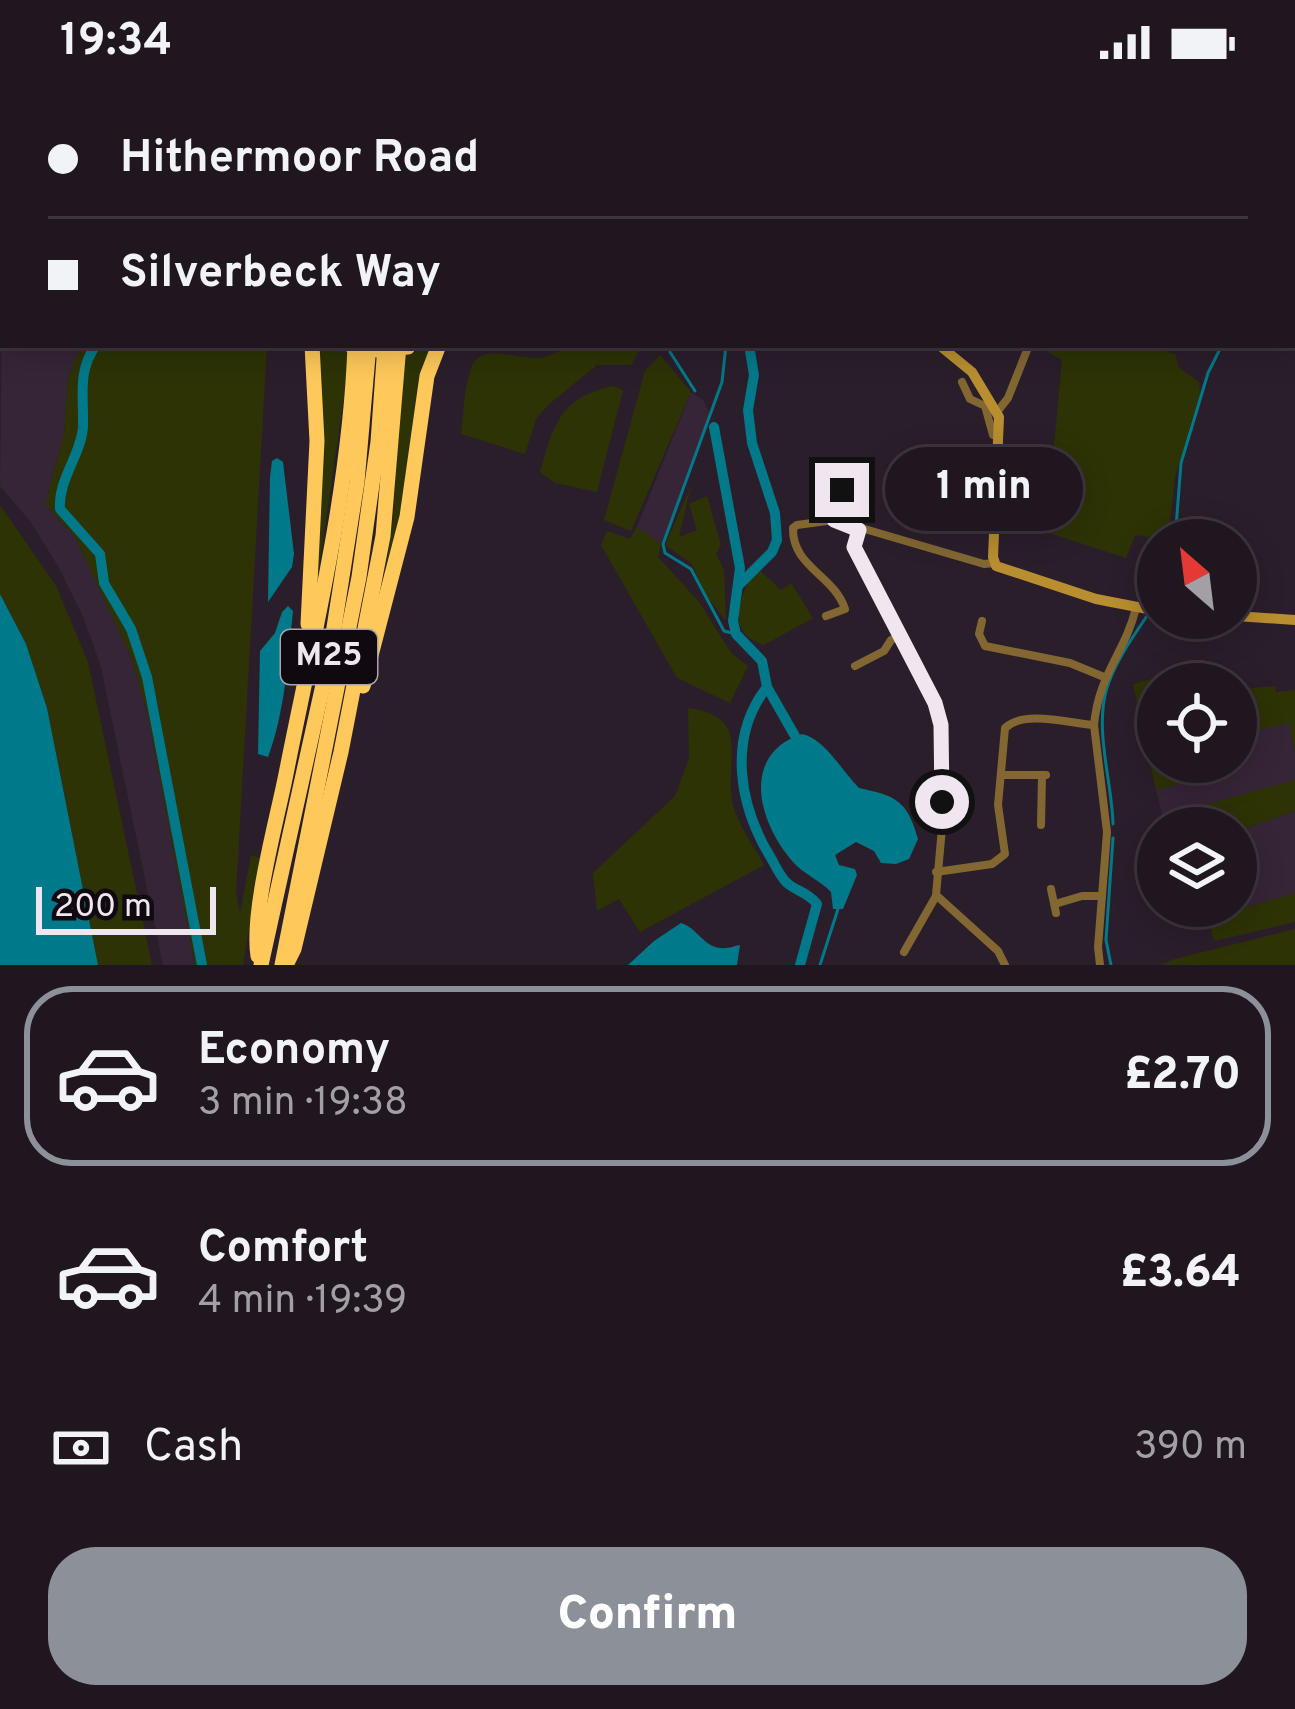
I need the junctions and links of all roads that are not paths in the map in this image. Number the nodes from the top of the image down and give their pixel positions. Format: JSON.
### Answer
{"nodes":[{"id":1,"x":312,"y":348,"type":"edge"},
{"id":2,"x":353,"y":348,"type":"edge"},
{"id":3,"x":369,"y":348,"type":"edge"},
{"id":4,"x":385,"y":348,"type":"edge"},
{"id":5,"x":399,"y":348,"type":"edge"},
{"id":6,"x":438,"y":348,"type":"edge"},
{"id":7,"x":943,"y":348,"type":"edge"},
{"id":8,"x":1028,"y":348,"type":"edge"},
{"id":9,"x":962,"y":382,"type":"dead end"},
{"id":10,"x":997,"y":412,"type":"junction"},
{"id":11,"x":1000,"y":436,"type":"junction"},
{"id":12,"x":998,"y":456,"type":"junction"},
{"id":13,"x":927,"y":460,"type":"dead end"},
{"id":14,"x":866,"y":480,"type":"dead end"},
{"id":15,"x":834,"y":520,"type":"junction"},
{"id":16,"x":859,"y":530,"type":"junction"},
{"id":17,"x":994,"y":563,"type":"junction"},
{"id":18,"x":1136,"y":608,"type":"joint"},
{"id":19,"x":826,"y":616,"type":"dead end"},
{"id":20,"x":1257,"y":617,"type":"edge"},
{"id":21,"x":1295,"y":620,"type":"edge"},
{"id":22,"x":982,"y":621,"type":"dead end"},
{"id":23,"x":901,"y":635,"type":"junction"},
{"id":24,"x":855,"y":666,"type":"dead end"},
{"id":25,"x":306,"y":668,"type":"junction"},
{"id":26,"x":1104,"y":676,"type":"junction"},
{"id":27,"x":1094,"y":724,"type":"junction"},
{"id":28,"x":341,"y":752,"type":"junction"},
{"id":29,"x":1000,"y":775,"type":"junction"},
{"id":30,"x":1040,"y":819,"type":"dead end"},
{"id":31,"x":936,"y":872,"type":"junction"},
{"id":32,"x":1051,"y":889,"type":"dead end"},
{"id":33,"x":936,"y":895,"type":"junction"},
{"id":34,"x":1102,"y":896,"type":"junction"},
{"id":35,"x":944,"y":904,"type":"junction"},
{"id":36,"x":932,"y":908,"type":"junction"},
{"id":37,"x":904,"y":952,"type":"dead end"},
{"id":38,"x":260,"y":965,"type":"edge"},
{"id":39,"x":284,"y":965,"type":"edge"},
{"id":40,"x":1005,"y":965,"type":"edge"},
{"id":41,"x":1100,"y":965,"type":"edge"}],
"edges":[{"from":1,"to":25,"type":"highway","number":"M25"},
{"from":2,"to":25,"type":"highway","number":"M25"},
{"from":3,"to":38,"type":"highway","number":"M25"},
{"from":4,"to":39,"type":"highway","number":"M25"},
{"from":5,"to":28,"type":"highway","number":"M25"},
{"from":6,"to":28,"type":"highway","number":"M25"},
{"from":7,"to":10,"type":"street"},
{"from":8,"to":10,"type":"street"},
{"from":9,"to":11,"type":"street"},
{"from":10,"to":11,"type":"street"},
{"from":11,"to":12,"type":"street"},
{"from":12,"to":13,"type":"street"},
{"from":12,"to":17,"type":"street"},
{"from":14,"to":15,"type":"street"},
{"from":15,"to":16,"type":"street"},
{"from":15,"to":19,"type":"street"},
{"from":16,"to":17,"type":"street"},
{"from":16,"to":23,"type":"street"},
{"from":17,"to":18,"type":"street"},
{"from":18,"to":26,"type":"street"},
{"from":20,"to":21,"type":"street"},
{"from":22,"to":26,"type":"street"},
{"from":23,"to":24,"type":"street"},
{"from":23,"to":31,"type":"street"},
{"from":25,"to":38,"type":"highway","number":"M25"},
{"from":26,"to":27,"type":"street"},
{"from":27,"to":29,"type":"street"},
{"from":27,"to":34,"type":"street"},
{"from":28,"to":39,"type":"highway","number":"M25"},
{"from":29,"to":30,"type":"street"},
{"from":29,"to":31,"type":"street"},
{"from":31,"to":33,"type":"street"},
{"from":32,"to":34,"type":"street"},
{"from":33,"to":35,"type":"street"},
{"from":33,"to":36,"type":"street"},
{"from":34,"to":41,"type":"street"},
{"from":35,"to":36,"type":"street"},
{"from":35,"to":40,"type":"street"},
{"from":36,"to":37,"type":"street"}]}
